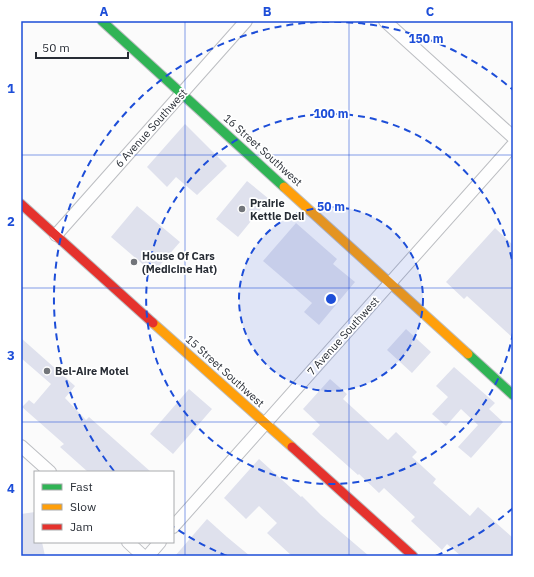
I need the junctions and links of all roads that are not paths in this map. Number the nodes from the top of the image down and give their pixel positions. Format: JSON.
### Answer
{"nodes":[{"id":1,"x":102,"y":21,"type":"edge"},
{"id":2,"x":246,"y":21,"type":"edge"},
{"id":3,"x":385,"y":21,"type":"edge"},
{"id":4,"x":182,"y":93,"type":"junction"},
{"id":5,"x":513,"y":137,"type":"edge"},
{"id":6,"x":513,"y":144,"type":"edge"},
{"id":7,"x":21,"y":204,"type":"edge"},
{"id":8,"x":56,"y":235,"type":"junction"},
{"id":9,"x":390,"y":283,"type":"junction"},
{"id":10,"x":513,"y":394,"type":"edge"},
{"id":11,"x":266,"y":423,"type":"junction"},
{"id":12,"x":21,"y":446,"type":"edge"},
{"id":13,"x":49,"y":471,"type":"edge"},
{"id":14,"x":174,"y":526,"type":"edge"},
{"id":15,"x":129,"y":543,"type":"edge"},
{"id":16,"x":159,"y":543,"type":"edge"},
{"id":17,"x":143,"y":556,"type":"edge"},
{"id":18,"x":148,"y":556,"type":"edge"},
{"id":19,"x":413,"y":556,"type":"edge"}],
"edges":[{"from":1,"to":4,"type":"street","name":"16 Street Southwest"},
{"from":2,"to":4,"type":"street","name":"6 Avenue Southwest"},
{"from":3,"to":5,"type":"street"},
{"from":4,"to":8,"type":"street","name":"6 Avenue Southwest"},
{"from":4,"to":9,"type":"street","name":"16 Street Southwest"},
{"from":6,"to":9,"type":"street","name":"7 Avenue Southwest"},
{"from":7,"to":8,"type":"street","name":"15 Street Southwest"},
{"from":8,"to":11,"type":"street","name":"15 Street Southwest"},
{"from":9,"to":10,"type":"street","name":"16 Street Southwest"},
{"from":9,"to":11,"type":"street","name":"7 Avenue Southwest"},
{"from":11,"to":14,"type":"street","name":"7 Avenue Southwest"},
{"from":11,"to":19,"type":"street","name":"15 Street Southwest"},
{"from":12,"to":13,"type":"street"},
{"from":15,"to":17,"type":"street"},
{"from":16,"to":18,"type":"street"}]}
